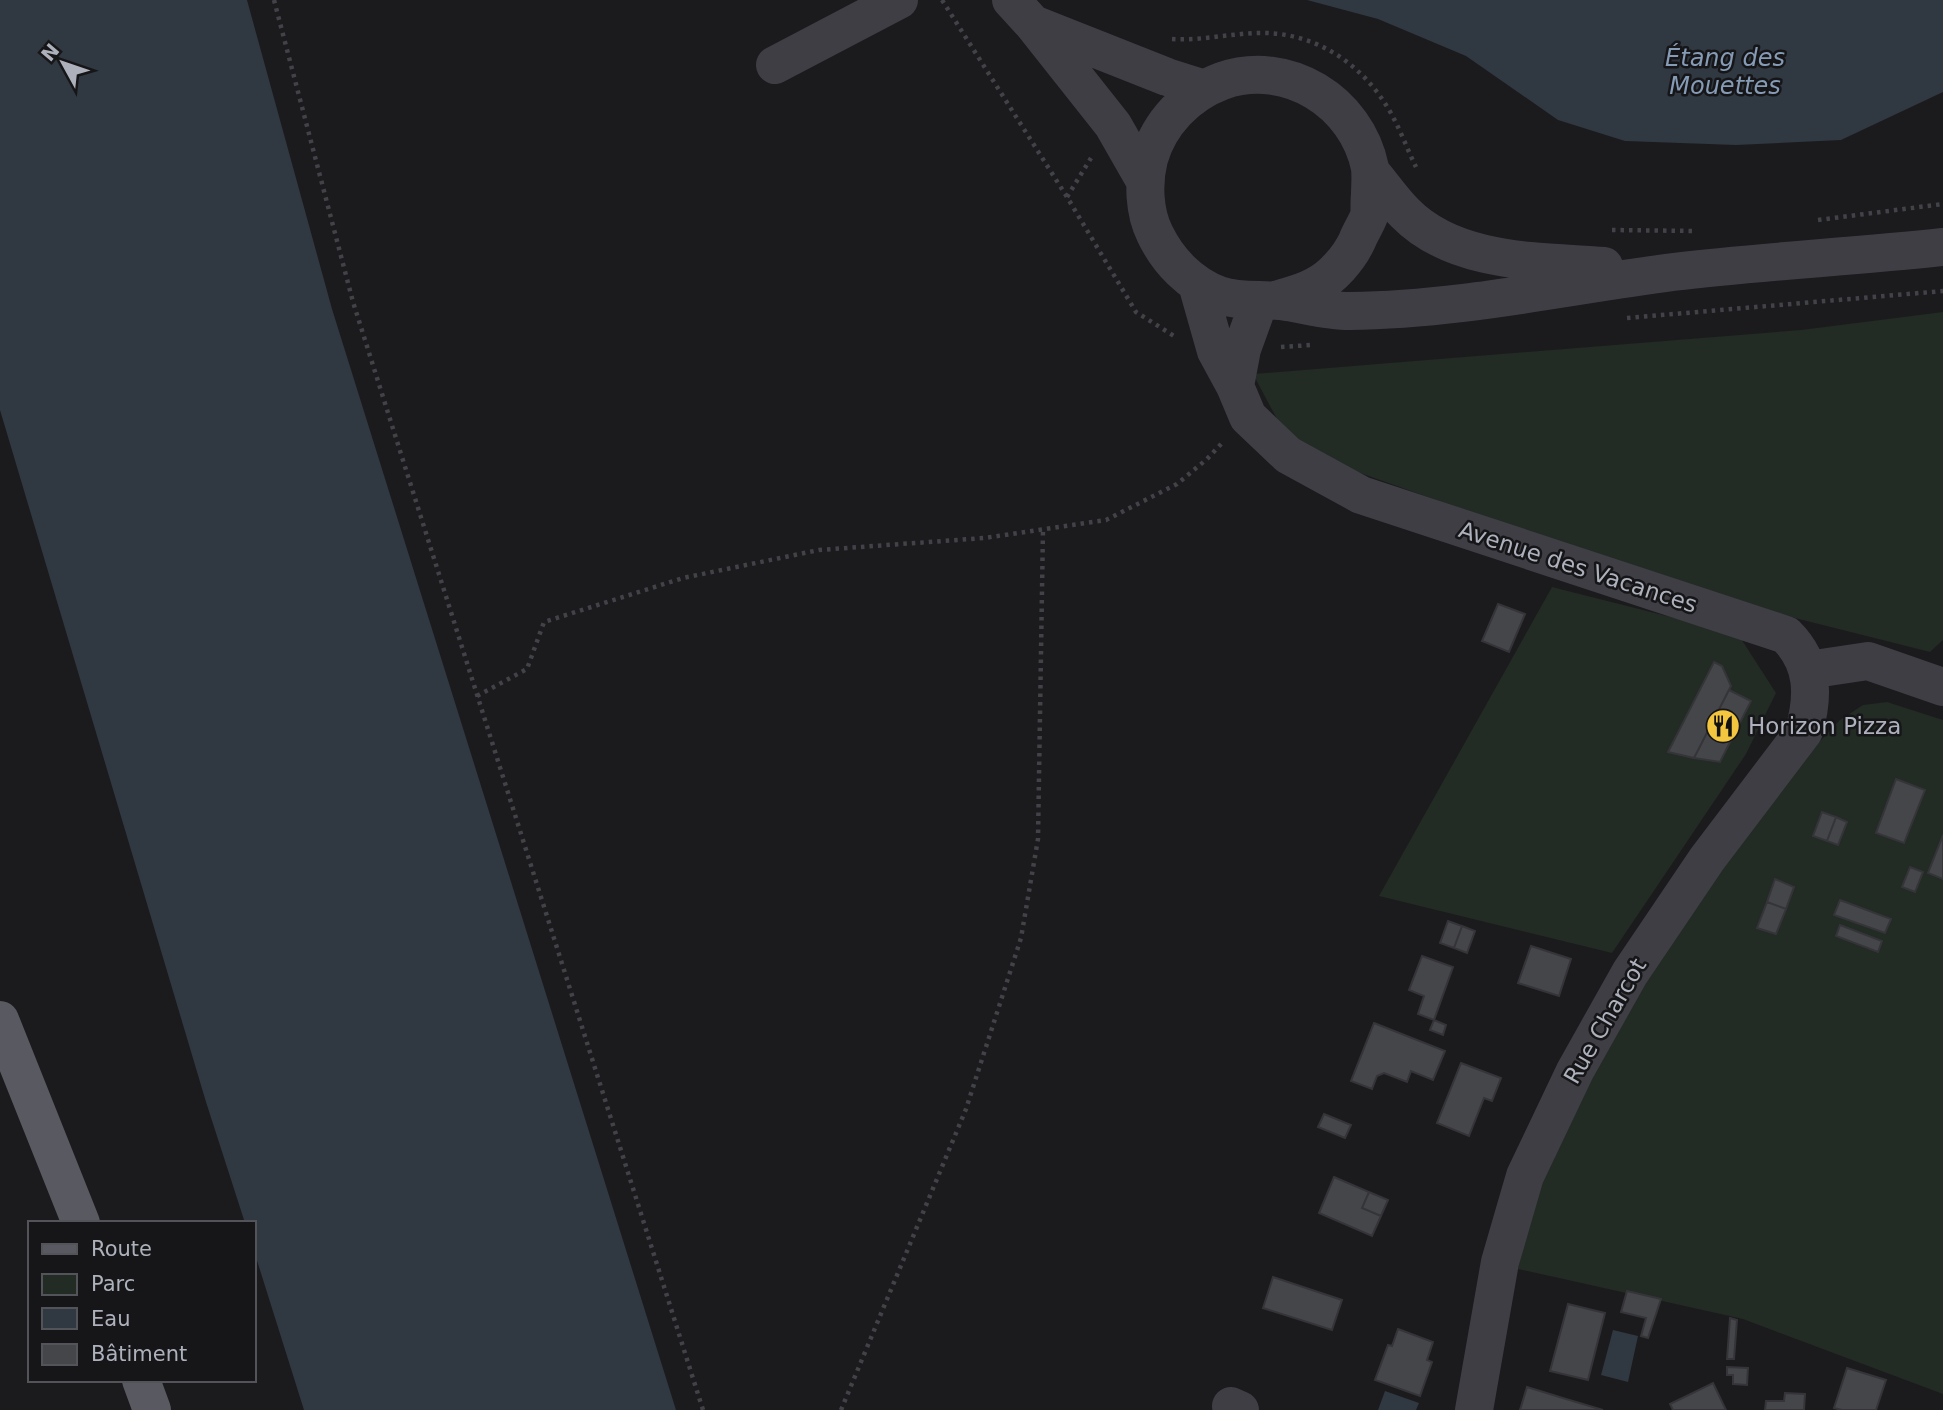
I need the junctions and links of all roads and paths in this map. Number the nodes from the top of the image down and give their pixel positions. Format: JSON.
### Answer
{"nodes":[{"id":1,"x":274,"y":0,"type":"edge"},
{"id":2,"x":898,"y":0,"type":"edge"},
{"id":3,"x":1022,"y":12,"type":"edge"},
{"id":4,"x":1170,"y":39,"type":"dead end"},
{"id":5,"x":775,"y":65,"type":"dead end"},
{"id":6,"x":1205,"y":89,"type":"junction"},
{"id":7,"x":1371,"y":172,"type":"junction"},
{"id":8,"x":1421,"y":178,"type":"dead end"},
{"id":9,"x":1145,"y":181,"type":"junction"},
{"id":10,"x":1943,"y":204,"type":"edge"},
{"id":11,"x":1811,"y":220,"type":"dead end"},
{"id":12,"x":1599,"y":229,"type":"dead end"},
{"id":13,"x":1706,"y":231,"type":"dead end"},
{"id":14,"x":1943,"y":247,"type":"edge"},
{"id":15,"x":1677,"y":272,"type":"junction"},
{"id":16,"x":1197,"y":284,"type":"junction"},
{"id":17,"x":1267,"y":301,"type":"junction"},
{"id":18,"x":1241,"y":401,"type":"junction"},
{"id":19,"x":1043,"y":529,"type":"junction"},
{"id":20,"x":1808,"y":670,"type":"junction"},
{"id":21,"x":1943,"y":687,"type":"edge"},
{"id":22,"x":477,"y":696,"type":"junction"},
{"id":23,"x":0,"y":1020,"type":"edge"},
{"id":24,"x":80,"y":1221,"type":"edge"},
{"id":25,"x":142,"y":1382,"type":"edge"},
{"id":26,"x":152,"y":1410,"type":"edge"},
{"id":27,"x":703,"y":1410,"type":"edge"},
{"id":28,"x":841,"y":1410,"type":"edge"},
{"id":29,"x":1474,"y":1410,"type":"edge"}],
"edges":[{"from":1,"to":22,"type":"path"},
{"from":2,"to":5,"type":"street"},
{"from":3,"to":6,"type":"street"},
{"from":3,"to":9,"type":"street"},
{"from":4,"to":8,"type":"path"},
{"from":6,"to":7,"type":"street"},
{"from":6,"to":9,"type":"street"},
{"from":7,"to":15,"type":"street"},
{"from":7,"to":17,"type":"street"},
{"from":9,"to":16,"type":"street"},
{"from":10,"to":11,"type":"path"},
{"from":12,"to":13,"type":"path"},
{"from":14,"to":15,"type":"street"},
{"from":15,"to":17,"type":"street"},
{"from":16,"to":17,"type":"street"},
{"from":16,"to":18,"type":"street","name":"Avenue des Vacances"},
{"from":17,"to":18,"type":"street"},
{"from":18,"to":19,"type":"path"},
{"from":18,"to":20,"type":"street","name":"Avenue des Vacances"},
{"from":19,"to":22,"type":"path"},
{"from":19,"to":28,"type":"path"},
{"from":20,"to":21,"type":"street"},
{"from":20,"to":29,"type":"street","name":"Rue Charcot"},
{"from":22,"to":27,"type":"path"},
{"from":23,"to":24,"type":"main road"},
{"from":25,"to":26,"type":"main road"}]}
